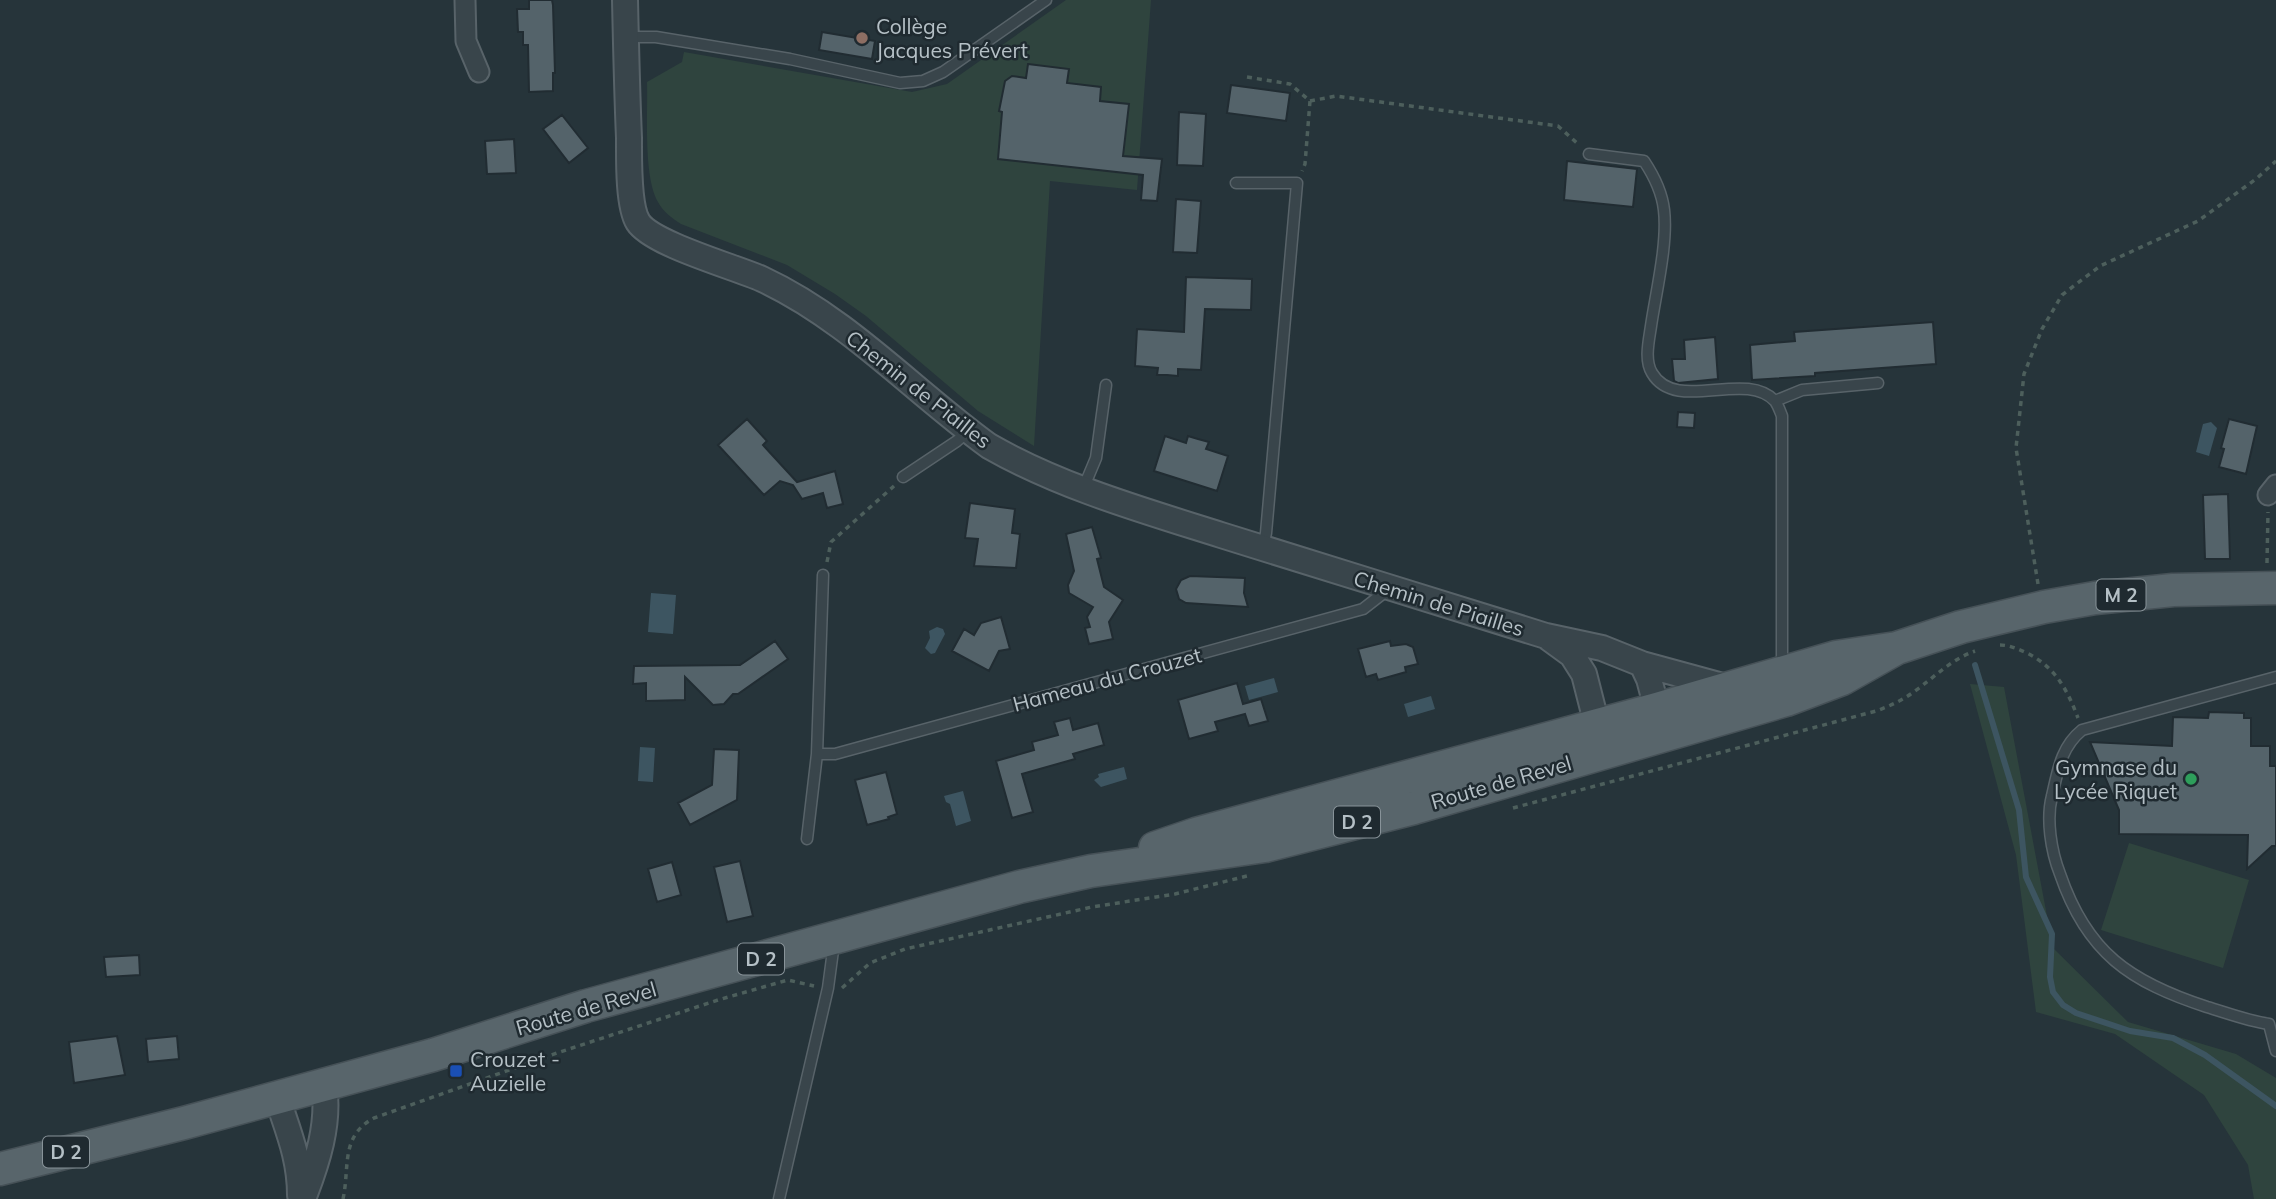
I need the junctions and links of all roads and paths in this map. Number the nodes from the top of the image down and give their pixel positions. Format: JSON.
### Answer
{"nodes":[{"id":1,"x":465,"y":0,"type":"edge"},
{"id":2,"x":625,"y":0,"type":"edge"},
{"id":3,"x":1046,"y":0,"type":"edge"},
{"id":4,"x":625,"y":37,"type":"junction"},
{"id":5,"x":478,"y":72,"type":"dead end"},
{"id":6,"x":1247,"y":76,"type":"dead end"},
{"id":7,"x":1310,"y":101,"type":"junction"},
{"id":8,"x":1589,"y":154,"type":"joint"},
{"id":9,"x":2276,"y":161,"type":"edge"},
{"id":10,"x":1236,"y":183,"type":"dead end"},
{"id":11,"x":1297,"y":183,"type":"junction"},
{"id":12,"x":1878,"y":383,"type":"dead end"},
{"id":13,"x":1106,"y":385,"type":"dead end"},
{"id":14,"x":1775,"y":401,"type":"junction"},
{"id":15,"x":968,"y":431,"type":"junction"},
{"id":16,"x":903,"y":477,"type":"joint"},
{"id":17,"x":1083,"y":489,"type":"junction"},
{"id":18,"x":2272,"y":490,"type":"edge"},
{"id":19,"x":1263,"y":548,"type":"junction"},
{"id":20,"x":823,"y":575,"type":"joint"},
{"id":21,"x":2272,"y":578,"type":"edge"},
{"id":22,"x":1386,"y":586,"type":"junction"},
{"id":23,"x":2040,"y":592,"type":"dead end"},
{"id":24,"x":1971,"y":634,"type":"junction"},
{"id":25,"x":1546,"y":636,"type":"junction"},
{"id":26,"x":1993,"y":647,"type":"dead end"},
{"id":27,"x":1642,"y":664,"type":"junction"},
{"id":28,"x":2276,"y":677,"type":"edge"},
{"id":29,"x":1785,"y":686,"type":"junction"},
{"id":30,"x":1730,"y":688,"type":"junction"},
{"id":31,"x":1657,"y":709,"type":"junction"},
{"id":32,"x":1597,"y":724,"type":"junction"},
{"id":33,"x":2082,"y":730,"type":"junction"},
{"id":34,"x":1627,"y":746,"type":"junction"},
{"id":35,"x":817,"y":754,"type":"junction"},
{"id":36,"x":1505,"y":810,"type":"dead end"},
{"id":37,"x":807,"y":839,"type":"dead end"},
{"id":38,"x":1091,"y":871,"type":"junction"},
{"id":39,"x":1254,"y":874,"type":"dead end"},
{"id":40,"x":834,"y":939,"type":"junction"},
{"id":41,"x":828,"y":988,"type":"junction"},
{"id":42,"x":2276,"y":1051,"type":"edge"},
{"id":43,"x":324,"y":1085,"type":"junction"},
{"id":44,"x":277,"y":1097,"type":"junction"},
{"id":45,"x":0,"y":1168,"type":"edge"},
{"id":46,"x":301,"y":1199,"type":"edge"},
{"id":47,"x":343,"y":1199,"type":"edge"},
{"id":48,"x":779,"y":1199,"type":"edge"}],
"edges":[{"from":1,"to":5,"type":"street"},
{"from":2,"to":4,"type":"street","name":"Chemin de Piailles"},
{"from":3,"to":4,"type":"lane"},
{"from":4,"to":15,"type":"street","name":"Chemin de Piailles"},
{"from":6,"to":7,"type":"path"},
{"from":7,"to":8,"type":"path"},
{"from":7,"to":11,"type":"path"},
{"from":8,"to":14,"type":"lane"},
{"from":9,"to":23,"type":"path"},
{"from":10,"to":11,"type":"lane"},
{"from":11,"to":19,"type":"lane"},
{"from":12,"to":14,"type":"lane"},
{"from":13,"to":17,"type":"lane"},
{"from":14,"to":29,"type":"lane"},
{"from":15,"to":16,"type":"lane"},
{"from":15,"to":17,"type":"street","name":"Chemin de Piailles"},
{"from":16,"to":20,"type":"path"},
{"from":17,"to":19,"type":"street","name":"Chemin de Piailles"},
{"from":18,"to":21,"type":"path"},
{"from":19,"to":22,"type":"street","name":"Chemin de Piailles"},
{"from":20,"to":35,"type":"lane"},
{"from":21,"to":24,"type":"main road","name":"Route de Revel","number":"M 2"},
{"from":22,"to":25,"type":"street","name":"Chemin de Piailles"},
{"from":22,"to":35,"type":"lane","name":"Hameau du Crouzet"},
{"from":24,"to":29,"type":"main road","name":"Route de Revel","number":"M 2"},
{"from":24,"to":36,"type":"path"},
{"from":25,"to":27,"type":"street","name":"Chemin de Piailles"},
{"from":25,"to":32,"type":"street","name":"Chemin de Piailles"},
{"from":26,"to":33,"type":"path"},
{"from":27,"to":30,"type":"street","name":"Chemin de Piailles"},
{"from":27,"to":31,"type":"street"},
{"from":28,"to":33,"type":"lane"},
{"from":29,"to":30,"type":"main road","name":"Route de Revel","number":"M 2"},
{"from":29,"to":34,"type":"main road","name":"Route de Revel","number":"M 2"},
{"from":30,"to":31,"type":"main road","name":"Route de Revel","number":"M 2"},
{"from":31,"to":32,"type":"main road","name":"Route de Revel","number":"M 2"},
{"from":31,"to":34,"type":"street"},
{"from":32,"to":34,"type":"street","name":"Chemin de Piailles"},
{"from":32,"to":38,"type":"main road","name":"Route de Revel","number":"D 2"},
{"from":33,"to":42,"type":"lane"},
{"from":34,"to":38,"type":"main road","name":"Route de Revel","number":"D 2"},
{"from":35,"to":37,"type":"lane"},
{"from":38,"to":40,"type":"main road","name":"Route de Revel","number":"D 2"},
{"from":39,"to":41,"type":"path"},
{"from":40,"to":41,"type":"lane"},
{"from":40,"to":43,"type":"main road","name":"Route de Revel","number":"D 2"},
{"from":41,"to":47,"type":"path"},
{"from":41,"to":48,"type":"lane"},
{"from":43,"to":44,"type":"main road","name":"Route de Revel","number":"D 2"},
{"from":43,"to":46,"type":"street"},
{"from":44,"to":45,"type":"main road","name":"Route de Revel","number":"D 2"},
{"from":44,"to":46,"type":"street"}]}
